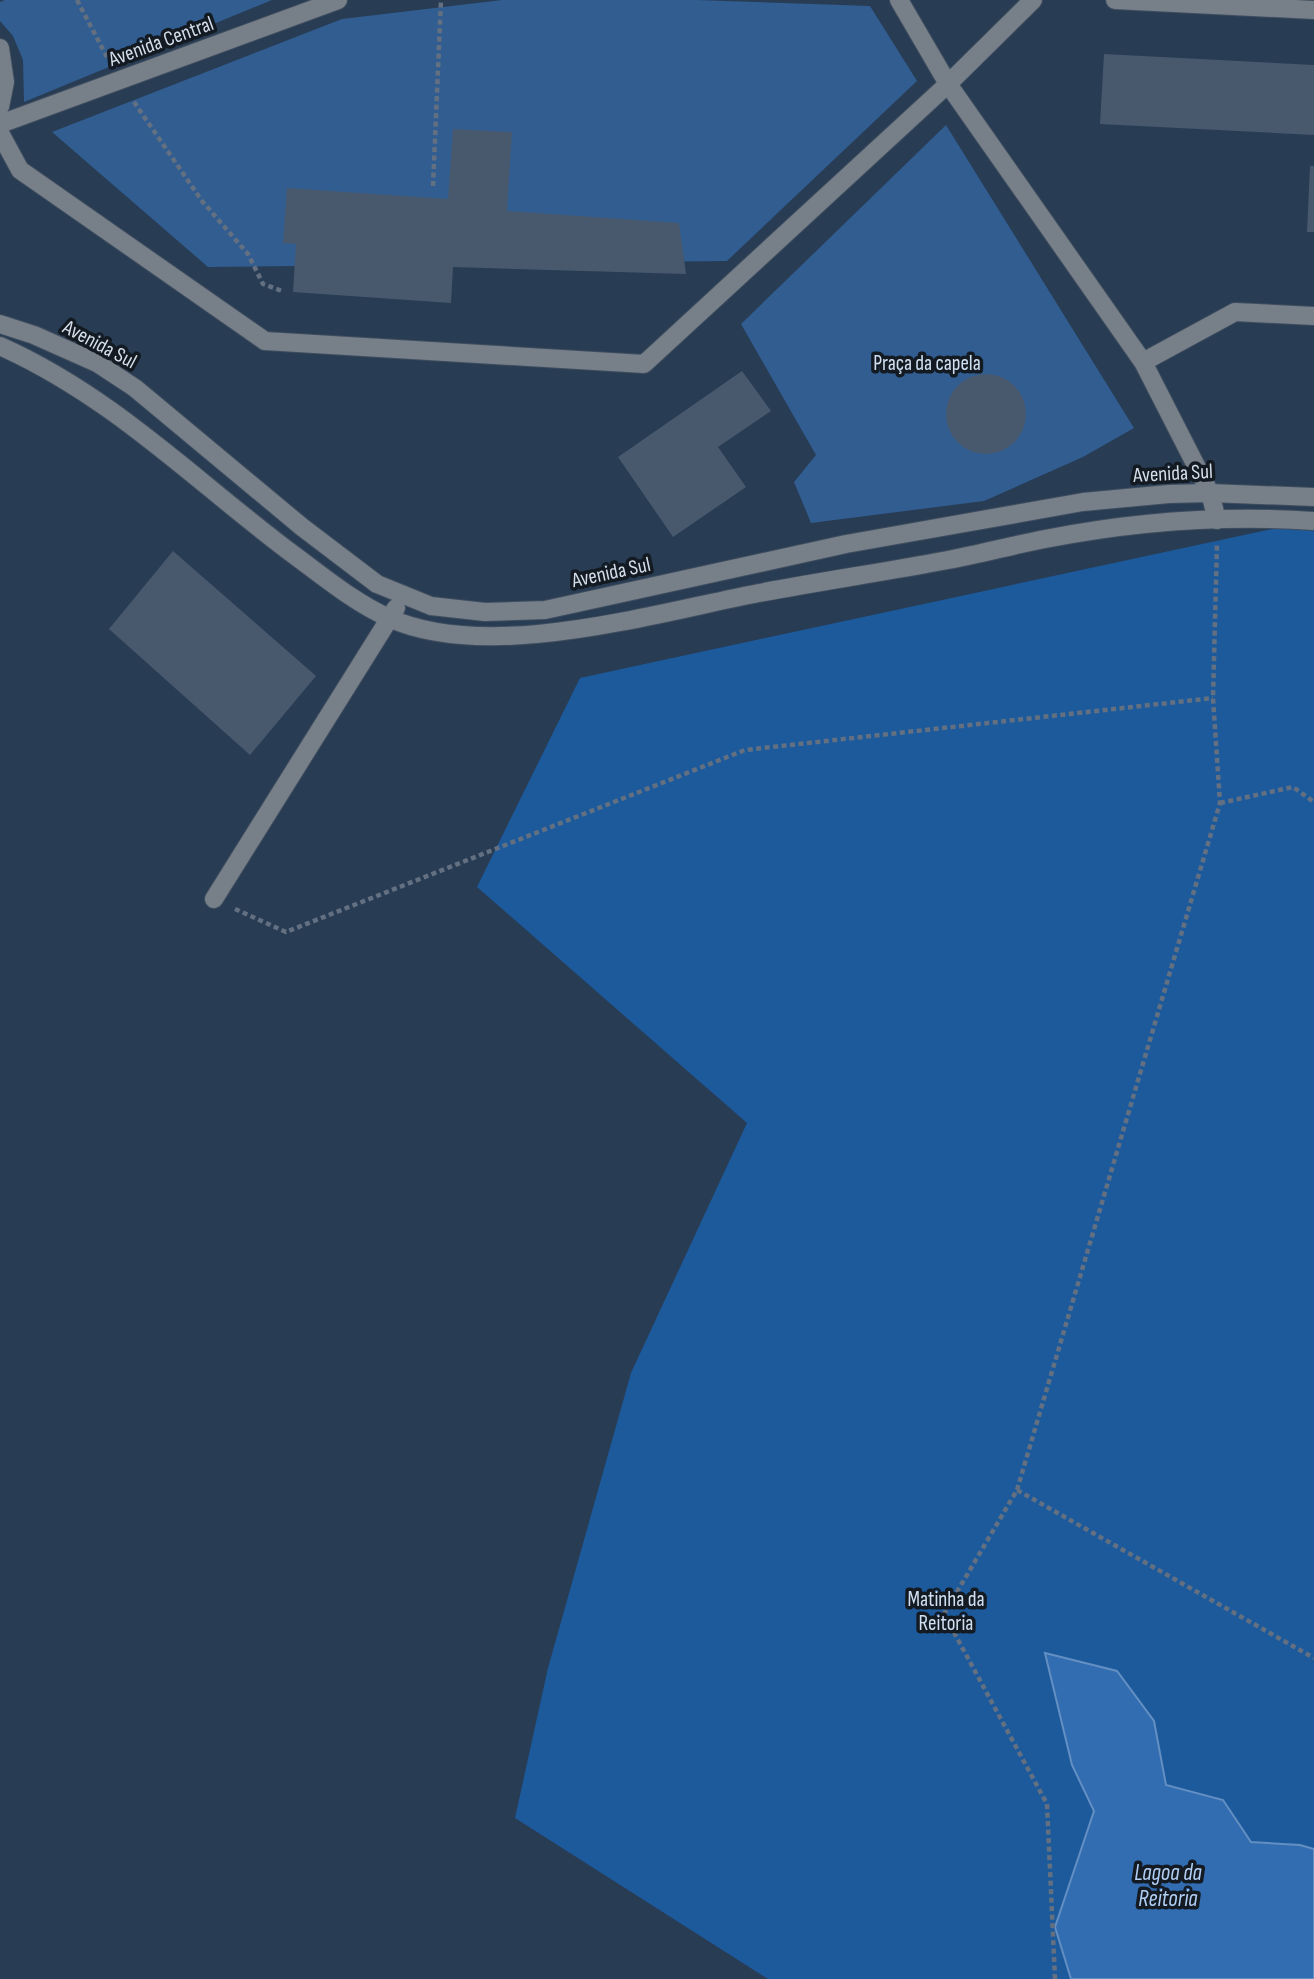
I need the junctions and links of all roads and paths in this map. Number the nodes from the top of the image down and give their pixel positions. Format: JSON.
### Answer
{"nodes":[{"id":1,"x":77,"y":0,"type":"edge"},
{"id":2,"x":338,"y":0,"type":"edge"},
{"id":3,"x":441,"y":0,"type":"edge"},
{"id":4,"x":899,"y":0,"type":"edge"},
{"id":5,"x":1033,"y":0,"type":"edge"},
{"id":6,"x":1115,"y":0,"type":"edge"},
{"id":7,"x":1314,"y":10,"type":"edge"},
{"id":8,"x":0,"y":48,"type":"edge"},
{"id":9,"x":119,"y":80,"type":"junction"},
{"id":10,"x":948,"y":83,"type":"junction"},
{"id":11,"x":0,"y":107,"type":"edge"},
{"id":12,"x":0,"y":124,"type":"edge"},
{"id":13,"x":0,"y":133,"type":"edge"},
{"id":14,"x":433,"y":186,"type":"dead end"},
{"id":15,"x":282,"y":291,"type":"dead end"},
{"id":16,"x":1314,"y":316,"type":"edge"},
{"id":17,"x":0,"y":324,"type":"edge"},
{"id":18,"x":0,"y":346,"type":"edge"},
{"id":19,"x":1143,"y":362,"type":"junction"},
{"id":20,"x":1210,"y":493,"type":"junction"},
{"id":21,"x":1314,"y":497,"type":"edge"},
{"id":22,"x":1217,"y":520,"type":"junction"},
{"id":23,"x":1314,"y":522,"type":"edge"},
{"id":24,"x":403,"y":596,"type":"junction"},
{"id":25,"x":390,"y":619,"type":"junction"},
{"id":26,"x":1213,"y":698,"type":"junction"},
{"id":27,"x":1314,"y":802,"type":"edge"},
{"id":28,"x":1220,"y":803,"type":"junction"},
{"id":29,"x":215,"y":899,"type":"joint"},
{"id":30,"x":1017,"y":1490,"type":"junction"},
{"id":31,"x":1314,"y":1658,"type":"edge"},
{"id":32,"x":1055,"y":1979,"type":"edge"}],
"edges":[{"from":1,"to":9,"type":"path"},
{"from":2,"to":9,"type":"street","name":"Avenida Central"},
{"from":3,"to":14,"type":"path"},
{"from":4,"to":10,"type":"street"},
{"from":5,"to":10,"type":"street"},
{"from":6,"to":7,"type":"street"},
{"from":8,"to":11,"type":"street"},
{"from":9,"to":12,"type":"street","name":"Avenida Central"},
{"from":9,"to":15,"type":"path"},
{"from":10,"to":13,"type":"street"},
{"from":10,"to":19,"type":"street"},
{"from":16,"to":19,"type":"street"},
{"from":17,"to":24,"type":"street","name":"Avenida Sul"},
{"from":18,"to":25,"type":"street"},
{"from":19,"to":20,"type":"street"},
{"from":20,"to":21,"type":"street","name":"Avenida Sul"},
{"from":20,"to":22,"type":"street"},
{"from":20,"to":24,"type":"street","name":"Avenida Sul"},
{"from":22,"to":23,"type":"street"},
{"from":22,"to":25,"type":"street"},
{"from":22,"to":26,"type":"path"},
{"from":24,"to":25,"type":"street"},
{"from":25,"to":29,"type":"street"},
{"from":26,"to":28,"type":"path"},
{"from":26,"to":29,"type":"path"},
{"from":27,"to":28,"type":"path"},
{"from":28,"to":30,"type":"path"},
{"from":30,"to":31,"type":"path"},
{"from":30,"to":32,"type":"path"}]}
